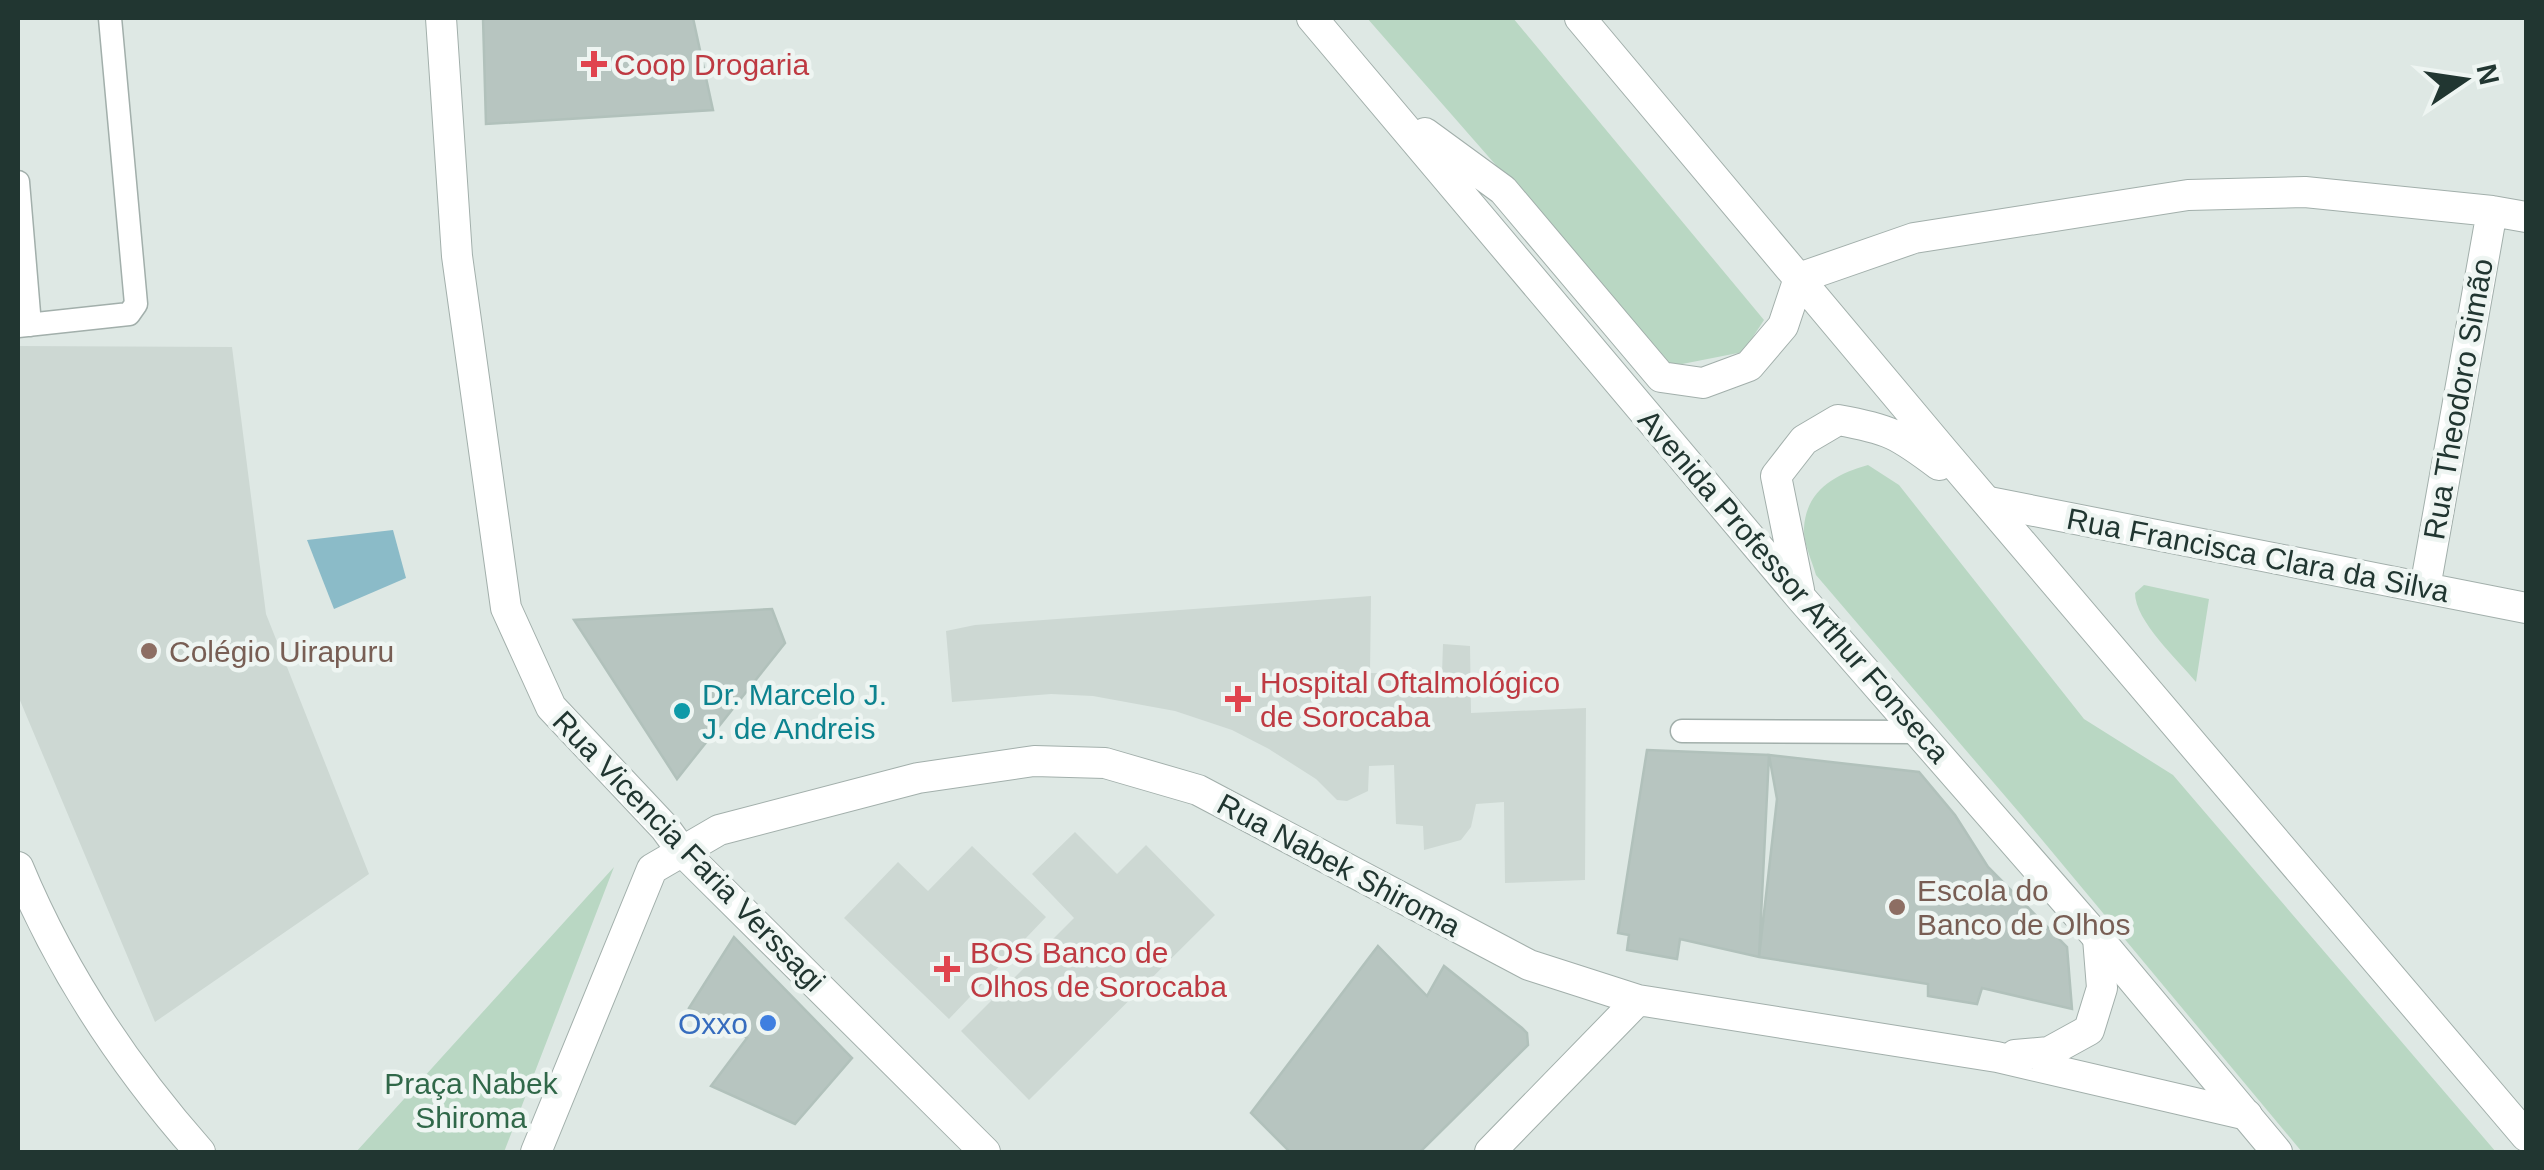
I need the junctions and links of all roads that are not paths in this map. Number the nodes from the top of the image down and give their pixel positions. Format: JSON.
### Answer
{"nodes":[{"id":1,"x":110,"y":18,"type":"edge"},
{"id":2,"x":441,"y":18,"type":"edge"},
{"id":3,"x":1312,"y":18,"type":"edge"},
{"id":4,"x":1580,"y":18,"type":"edge"},
{"id":5,"x":1382,"y":102,"type":"junction"},
{"id":6,"x":18,"y":182,"type":"edge"},
{"id":7,"x":2492,"y":211,"type":"junction"},
{"id":8,"x":2526,"y":217,"type":"edge"},
{"id":9,"x":1798,"y":278,"type":"junction"},
{"id":10,"x":24,"y":326,"type":"edge"},
{"id":11,"x":1989,"y":502,"type":"junction"},
{"id":12,"x":2425,"y":588,"type":"junction"},
{"id":13,"x":1801,"y":598,"type":"junction"},
{"id":14,"x":2526,"y":608,"type":"edge"},
{"id":15,"x":1682,"y":730,"type":"dead end"},
{"id":16,"x":1918,"y":732,"type":"junction"},
{"id":17,"x":681,"y":850,"type":"junction"},
{"id":18,"x":18,"y":867,"type":"edge"},
{"id":19,"x":2098,"y":938,"type":"junction"},
{"id":20,"x":1638,"y":1000,"type":"junction"},
{"id":21,"x":1997,"y":1057,"type":"junction"},
{"id":22,"x":2247,"y":1115,"type":"junction"},
{"id":23,"x":2526,"y":1136,"type":"edge"},
{"id":24,"x":2271,"y":1150,"type":"edge"},
{"id":25,"x":200,"y":1152,"type":"edge"},
{"id":26,"x":536,"y":1152,"type":"edge"},
{"id":27,"x":985,"y":1152,"type":"edge"},
{"id":28,"x":1490,"y":1152,"type":"edge"}],
"edges":[{"from":1,"to":10,"type":"lane"},
{"from":2,"to":17,"type":"street","name":"Rua Vicencia Faria Verssagi"},
{"from":3,"to":5,"type":"street","name":"Avenida Professor Arthur Fonseca"},
{"from":4,"to":9,"type":"street"},
{"from":5,"to":9,"type":"street"},
{"from":5,"to":13,"type":"street","name":"Avenida Professor Arthur Fonseca"},
{"from":6,"to":10,"type":"lane"},
{"from":7,"to":8,"type":"street"},
{"from":7,"to":9,"type":"street"},
{"from":7,"to":12,"type":"street","name":"Rua Theodoro Simão"},
{"from":9,"to":11,"type":"street"},
{"from":11,"to":12,"type":"street","name":"Rua Francisca Clara da Silva"},
{"from":11,"to":13,"type":"street"},
{"from":11,"to":23,"type":"street"},
{"from":12,"to":14,"type":"street","name":"Rua Francisca Clara da Silva"},
{"from":13,"to":16,"type":"street","name":"Avenida Professor Arthur Fonseca"},
{"from":15,"to":16,"type":"lane"},
{"from":16,"to":19,"type":"street","name":"Avenida Professor Arthur Fonseca"},
{"from":17,"to":20,"type":"street","name":"Rua Nabek Shiroma"},
{"from":17,"to":26,"type":"street","name":"Rua Nabek Shiroma"},
{"from":17,"to":27,"type":"street","name":"Rua Vicencia Faria Verssagi"},
{"from":18,"to":25,"type":"street"},
{"from":19,"to":21,"type":"street","name":"Rua Nabek Shiroma"},
{"from":19,"to":22,"type":"street","name":"Avenida Professor Arthur Fonseca"},
{"from":20,"to":21,"type":"street","name":"Rua Nabek Shiroma"},
{"from":20,"to":28,"type":"street"},
{"from":21,"to":22,"type":"street","name":"Rua Nabek Shiroma"},
{"from":22,"to":24,"type":"street","name":"Avenida Professor Arthur Fonseca"}]}
